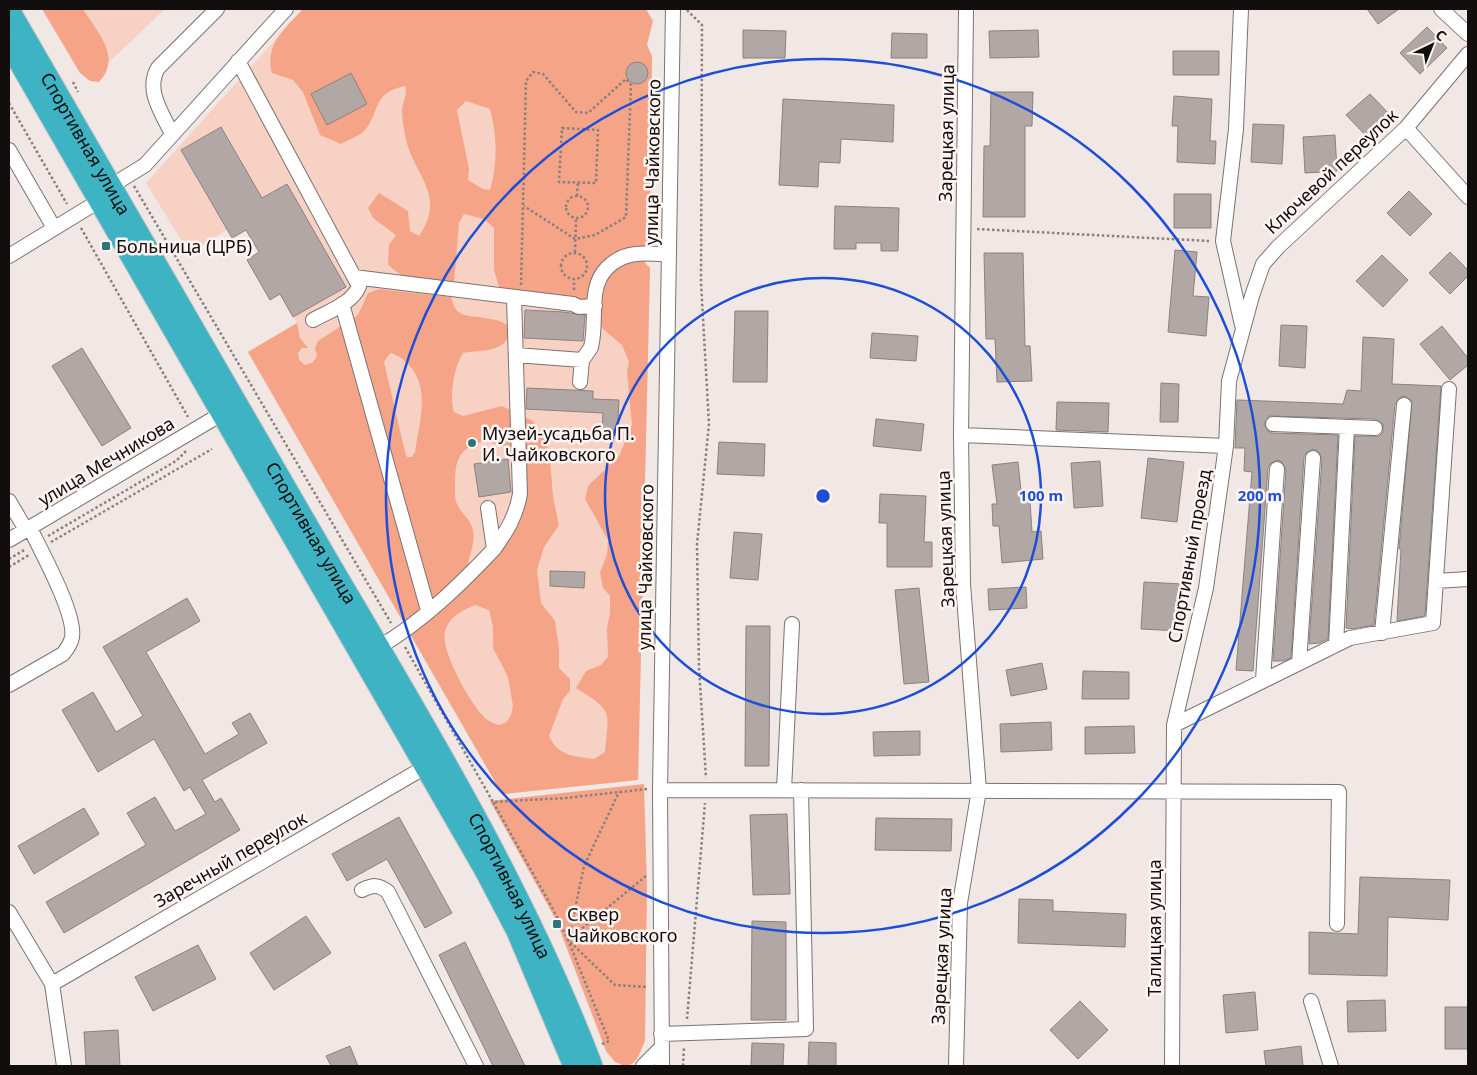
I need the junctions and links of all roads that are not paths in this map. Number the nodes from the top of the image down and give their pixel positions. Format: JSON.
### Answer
{"nodes":[{"id":1,"x":217,"y":9,"type":"edge"},
{"id":2,"x":286,"y":9,"type":"edge"},
{"id":3,"x":673,"y":9,"type":"edge"},
{"id":4,"x":966,"y":9,"type":"edge"},
{"id":5,"x":1241,"y":9,"type":"edge"},
{"id":6,"x":1441,"y":9,"type":"edge"},
{"id":7,"x":9,"y":10,"type":"edge"},
{"id":8,"x":1468,"y":34,"type":"edge"},
{"id":9,"x":9,"y":44,"type":"edge"},
{"id":10,"x":1468,"y":54,"type":"edge"},
{"id":11,"x":238,"y":61,"type":"junction"},
{"id":12,"x":1406,"y":128,"type":"junction"},
{"id":13,"x":172,"y":134,"type":"junction"},
{"id":14,"x":9,"y":150,"type":"edge"},
{"id":15,"x":113,"y":188,"type":"junction"},
{"id":16,"x":1468,"y":197,"type":"edge"},
{"id":17,"x":54,"y":228,"type":"junction"},
{"id":18,"x":669,"y":255,"type":"junction"},
{"id":19,"x":9,"y":256,"type":"edge"},
{"id":20,"x":354,"y":277,"type":"junction"},
{"id":21,"x":518,"y":299,"type":"junction"},
{"id":22,"x":342,"y":304,"type":"junction"},
{"id":23,"x":595,"y":306,"type":"junction"},
{"id":24,"x":313,"y":320,"type":"dead end"},
{"id":25,"x":1243,"y":328,"type":"junction"},
{"id":26,"x":516,"y":355,"type":"junction"},
{"id":27,"x":582,"y":360,"type":"junction"},
{"id":28,"x":580,"y":382,"type":"dead end"},
{"id":29,"x":1449,"y":389,"type":"dead end"},
{"id":30,"x":1404,"y":405,"type":"dead end"},
{"id":31,"x":223,"y":413,"type":"junction"},
{"id":32,"x":1273,"y":424,"type":"dead end"},
{"id":33,"x":1347,"y":427,"type":"junction"},
{"id":34,"x":1375,"y":428,"type":"dead end"},
{"id":35,"x":961,"y":435,"type":"junction"},
{"id":36,"x":1226,"y":446,"type":"junction"},
{"id":37,"x":1313,"y":458,"type":"dead end"},
{"id":38,"x":1277,"y":468,"type":"dead end"},
{"id":39,"x":9,"y":501,"type":"edge"},
{"id":40,"x":488,"y":508,"type":"dead end"},
{"id":41,"x":28,"y":529,"type":"junction"},
{"id":42,"x":9,"y":540,"type":"edge"},
{"id":43,"x":494,"y":549,"type":"junction"},
{"id":44,"x":1468,"y":579,"type":"edge"},
{"id":45,"x":1436,"y":580,"type":"junction"},
{"id":46,"x":428,"y":610,"type":"junction"},
{"id":47,"x":792,"y":624,"type":"dead end"},
{"id":48,"x":1382,"y":633,"type":"junction"},
{"id":49,"x":1336,"y":645,"type":"junction"},
{"id":50,"x":379,"y":647,"type":"junction"},
{"id":51,"x":1299,"y":663,"type":"junction"},
{"id":52,"x":1263,"y":680,"type":"junction"},
{"id":53,"x":9,"y":685,"type":"edge"},
{"id":54,"x":1174,"y":725,"type":"junction"},
{"id":55,"x":427,"y":766,"type":"junction"},
{"id":56,"x":660,"y":790,"type":"junction"},
{"id":57,"x":784,"y":790,"type":"junction"},
{"id":58,"x":801,"y":790,"type":"junction"},
{"id":59,"x":979,"y":790,"type":"junction"},
{"id":60,"x":1174,"y":790,"type":"junction"},
{"id":61,"x":362,"y":890,"type":"dead end"},
{"id":62,"x":9,"y":912,"type":"edge"},
{"id":63,"x":1338,"y":924,"type":"dead end"},
{"id":64,"x":52,"y":984,"type":"junction"},
{"id":65,"x":1311,"y":1001,"type":"dead end"},
{"id":66,"x":661,"y":1041,"type":"junction"},
{"id":67,"x":584,"y":1061,"type":"edge"},
{"id":68,"x":64,"y":1066,"type":"edge"},
{"id":69,"x":476,"y":1066,"type":"edge"},
{"id":70,"x":643,"y":1066,"type":"edge"},
{"id":71,"x":662,"y":1066,"type":"edge"},
{"id":72,"x":956,"y":1066,"type":"edge"},
{"id":73,"x":1172,"y":1066,"type":"edge"},
{"id":74,"x":1331,"y":1066,"type":"edge"}],
"edges":[{"from":1,"to":13,"type":"street"},
{"from":2,"to":11,"type":"street"},
{"from":3,"to":18,"type":"street","name":"улица Чайковского"},
{"from":4,"to":35,"type":"street","name":"Зарецкая улица"},
{"from":5,"to":25,"type":"street"},
{"from":6,"to":8,"type":"street"},
{"from":7,"to":15,"type":"highway","name":"Спортивная улица"},
{"from":9,"to":15,"type":"highway","name":"Спортивная улица"},
{"from":10,"to":12,"type":"street","name":"Ключевой переулок"},
{"from":11,"to":13,"type":"street"},
{"from":11,"to":20,"type":"street"},
{"from":12,"to":16,"type":"street"},
{"from":12,"to":25,"type":"street","name":"Ключевой переулок"},
{"from":13,"to":15,"type":"street"},
{"from":14,"to":17,"type":"street"},
{"from":15,"to":17,"type":"street"},
{"from":15,"to":31,"type":"highway","name":"Спортивная улица"},
{"from":15,"to":50,"type":"highway","name":"Спортивная улица"},
{"from":17,"to":19,"type":"street"},
{"from":18,"to":23,"type":"street"},
{"from":18,"to":56,"type":"street","name":"улица Чайковского"},
{"from":20,"to":21,"type":"street"},
{"from":20,"to":22,"type":"street"},
{"from":21,"to":23,"type":"street"},
{"from":21,"to":26,"type":"street"},
{"from":22,"to":24,"type":"street"},
{"from":22,"to":46,"type":"street"},
{"from":23,"to":27,"type":"street"},
{"from":25,"to":36,"type":"street","name":"Спортивный проезд"},
{"from":26,"to":27,"type":"street"},
{"from":26,"to":43,"type":"street"},
{"from":27,"to":28,"type":"street"},
{"from":29,"to":45,"type":"street"},
{"from":30,"to":48,"type":"street"},
{"from":31,"to":41,"type":"street","name":"улица Мечникова"},
{"from":31,"to":55,"type":"highway","name":"Спортивная улица"},
{"from":32,"to":33,"type":"street"},
{"from":33,"to":34,"type":"street"},
{"from":33,"to":49,"type":"street"},
{"from":35,"to":36,"type":"street"},
{"from":35,"to":59,"type":"street","name":"Зарецкая улица"},
{"from":36,"to":54,"type":"street","name":"Спортивный проезд"},
{"from":37,"to":51,"type":"street"},
{"from":38,"to":52,"type":"street"},
{"from":39,"to":41,"type":"street"},
{"from":40,"to":43,"type":"street"},
{"from":41,"to":42,"type":"street","name":"улица Мечникова"},
{"from":41,"to":53,"type":"street"},
{"from":43,"to":46,"type":"street"},
{"from":44,"to":45,"type":"street"},
{"from":45,"to":48,"type":"street"},
{"from":46,"to":50,"type":"street"},
{"from":47,"to":57,"type":"street"},
{"from":48,"to":49,"type":"street"},
{"from":49,"to":51,"type":"street"},
{"from":50,"to":67,"type":"highway","name":"Спортивная улица"},
{"from":51,"to":52,"type":"street"},
{"from":52,"to":54,"type":"street"},
{"from":54,"to":60,"type":"street","name":"Спортивный проезд"},
{"from":55,"to":64,"type":"street","name":"Заречный переулок"},
{"from":55,"to":67,"type":"highway","name":"Спортивная улица"},
{"from":56,"to":57,"type":"street"},
{"from":56,"to":66,"type":"street","name":"улица Чайковского"},
{"from":57,"to":58,"type":"street"},
{"from":58,"to":59,"type":"street"},
{"from":58,"to":66,"type":"street"},
{"from":59,"to":60,"type":"street"},
{"from":59,"to":72,"type":"street","name":"Зарецкая улица"},
{"from":60,"to":63,"type":"street"},
{"from":60,"to":73,"type":"street","name":"Талицкая улица"},
{"from":61,"to":69,"type":"street"},
{"from":62,"to":64,"type":"street"},
{"from":64,"to":68,"type":"street"},
{"from":65,"to":74,"type":"street"},
{"from":66,"to":70,"type":"street"},
{"from":66,"to":71,"type":"street","name":"улица Чайковского"}]}
